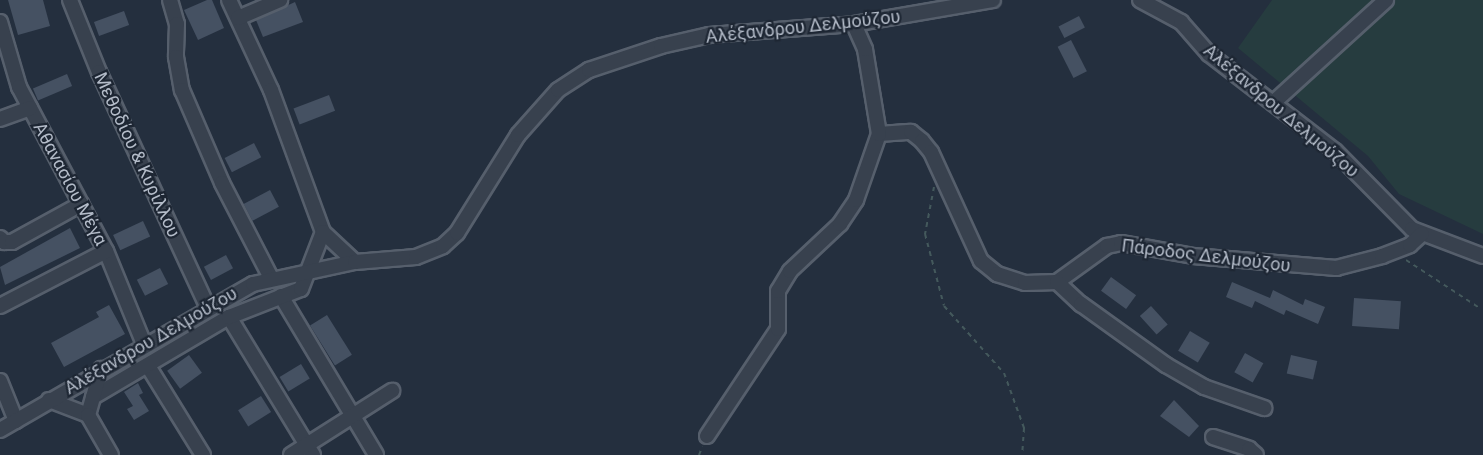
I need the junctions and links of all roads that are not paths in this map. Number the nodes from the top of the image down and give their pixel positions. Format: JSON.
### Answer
{"nodes":[{"id":1,"x":70,"y":0,"type":"edge"},
{"id":2,"x":171,"y":0,"type":"edge"},
{"id":3,"x":229,"y":0,"type":"edge"},
{"id":4,"x":280,"y":0,"type":"edge"},
{"id":5,"x":993,"y":0,"type":"edge"},
{"id":6,"x":1140,"y":0,"type":"edge"},
{"id":7,"x":1386,"y":0,"type":"edge"},
{"id":8,"x":238,"y":18,"type":"junction"},
{"id":9,"x":0,"y":22,"type":"edge"},
{"id":10,"x":854,"y":24,"type":"junction"},
{"id":11,"x":1273,"y":103,"type":"junction"},
{"id":12,"x":30,"y":108,"type":"junction"},
{"id":13,"x":0,"y":119,"type":"edge"},
{"id":14,"x":879,"y":134,"type":"junction"},
{"id":15,"x":81,"y":204,"type":"junction"},
{"id":16,"x":323,"y":232,"type":"junction"},
{"id":17,"x":1422,"y":234,"type":"junction"},
{"id":18,"x":0,"y":238,"type":"edge"},
{"id":19,"x":106,"y":251,"type":"junction"},
{"id":20,"x":1483,"y":255,"type":"edge"},
{"id":21,"x":355,"y":262,"type":"junction"},
{"id":22,"x":310,"y":269,"type":"junction"},
{"id":23,"x":272,"y":278,"type":"junction"},
{"id":24,"x":1057,"y":282,"type":"junction"},
{"id":25,"x":280,"y":296,"type":"junction"},
{"id":26,"x":0,"y":306,"type":"edge"},
{"id":27,"x":208,"y":308,"type":"junction"},
{"id":28,"x":229,"y":316,"type":"junction"},
{"id":29,"x":144,"y":344,"type":"junction"},
{"id":30,"x":148,"y":366,"type":"junction"},
{"id":31,"x":101,"y":369,"type":"junction"},
{"id":32,"x":0,"y":381,"type":"edge"},
{"id":33,"x":392,"y":391,"type":"dead end"},
{"id":34,"x":93,"y":397,"type":"junction"},
{"id":35,"x":49,"y":400,"type":"junction"},
{"id":36,"x":1264,"y":408,"type":"dead end"},
{"id":37,"x":88,"y":415,"type":"junction"},
{"id":38,"x":354,"y":416,"type":"junction"},
{"id":39,"x":16,"y":421,"type":"junction"},
{"id":40,"x":0,"y":430,"type":"edge"},
{"id":41,"x":707,"y":436,"type":"dead end"},
{"id":42,"x":1213,"y":436,"type":"dead end"},
{"id":43,"x":310,"y":450,"type":"edge"},
{"id":44,"x":111,"y":455,"type":"edge"},
{"id":45,"x":203,"y":455,"type":"edge"},
{"id":46,"x":291,"y":455,"type":"edge"},
{"id":47,"x":376,"y":455,"type":"edge"},
{"id":48,"x":1256,"y":455,"type":"edge"}],
"edges":[{"from":1,"to":27,"type":"street","name":"Μεθοδίου & Κυρίλλου"},
{"from":2,"to":23,"type":"street"},
{"from":3,"to":8,"type":"street"},
{"from":4,"to":8,"type":"street"},
{"from":5,"to":10,"type":"street","name":"Αλέξανδρου Δελμούζου"},
{"from":6,"to":11,"type":"street","name":"Αλέξανδρου Δελμούζου"},
{"from":7,"to":11,"type":"street"},
{"from":8,"to":16,"type":"street"},
{"from":9,"to":12,"type":"street","name":"Αθανασίου Μέγα"},
{"from":10,"to":14,"type":"street"},
{"from":10,"to":21,"type":"street","name":"Αλέξανδρου Δελμούζου"},
{"from":11,"to":17,"type":"street","name":"Αλέξανδρου Δελμούζου"},
{"from":12,"to":13,"type":"street"},
{"from":12,"to":15,"type":"street","name":"Αθανασίου Μέγα"},
{"from":14,"to":24,"type":"street"},
{"from":14,"to":41,"type":"street"},
{"from":15,"to":18,"type":"street"},
{"from":15,"to":19,"type":"street","name":"Αθανασίου Μέγα"},
{"from":16,"to":21,"type":"street"},
{"from":16,"to":22,"type":"street"},
{"from":17,"to":20,"type":"street","name":"Αλέξανδρου Δελμούζου"},
{"from":17,"to":24,"type":"street","name":"Πάροδος Δελμούζου"},
{"from":19,"to":26,"type":"street"},
{"from":19,"to":29,"type":"street","name":"Αθανασίου Μέγα"},
{"from":21,"to":22,"type":"street","name":"Αλέξανδρου Δελμούζου"},
{"from":22,"to":23,"type":"street","name":"Αλέξανδρου Δελμούζου"},
{"from":22,"to":25,"type":"street","name":"Αλέξανδρου Δελμούζου"},
{"from":23,"to":27,"type":"street","name":"Αλέξανδρου Δελμούζου"},
{"from":24,"to":36,"type":"street"},
{"from":25,"to":28,"type":"street","name":"Αλέξανδρου Δελμούζου"},
{"from":25,"to":38,"type":"street"},
{"from":27,"to":29,"type":"street","name":"Αλέξανδρου Δελμούζου"},
{"from":28,"to":30,"type":"street","name":"Αλέξανδρου Δελμούζου"},
{"from":28,"to":43,"type":"street"},
{"from":29,"to":31,"type":"street","name":"Αλέξανδρου Δελμούζου"},
{"from":30,"to":34,"type":"street","name":"Αλέξανδρου Δελμούζου"},
{"from":30,"to":45,"type":"street"},
{"from":31,"to":34,"type":"street"},
{"from":31,"to":35,"type":"street","name":"Αλέξανδρου Δελμούζου"},
{"from":32,"to":39,"type":"street"},
{"from":33,"to":38,"type":"street"},
{"from":34,"to":37,"type":"street"},
{"from":35,"to":37,"type":"street"},
{"from":35,"to":39,"type":"street","name":"Αλέξανδρου Δελμούζου"},
{"from":37,"to":44,"type":"street"},
{"from":38,"to":43,"type":"street"},
{"from":38,"to":47,"type":"street"},
{"from":39,"to":40,"type":"street","name":"Αλέξανδρου Δελμούζου"},
{"from":42,"to":48,"type":"street"},
{"from":43,"to":46,"type":"street"}]}
